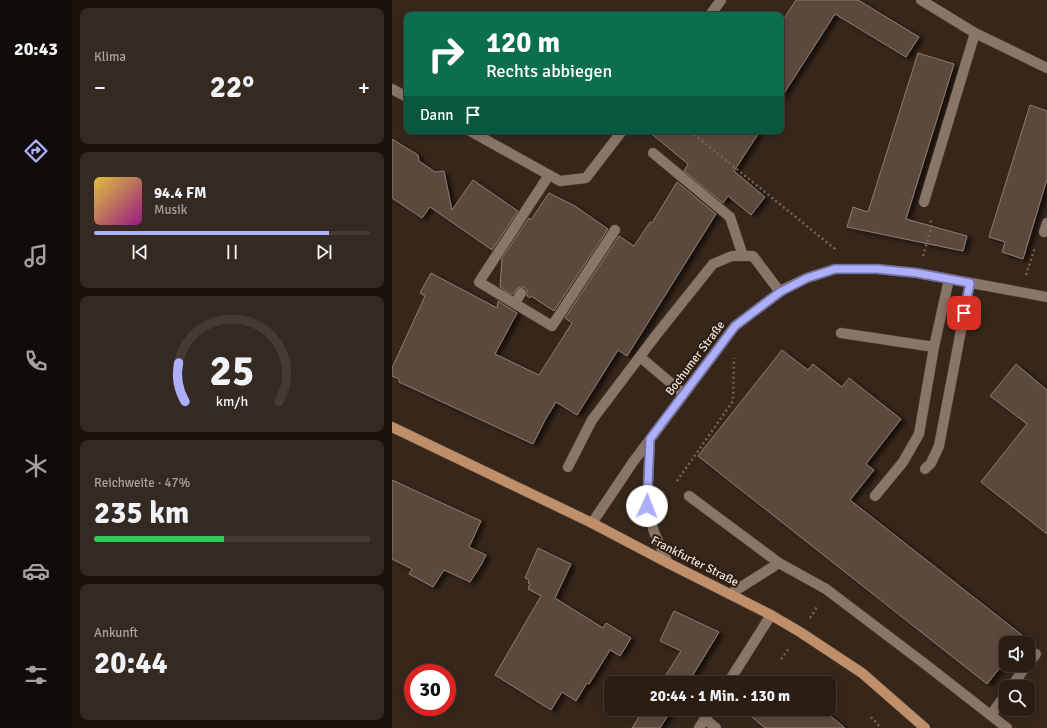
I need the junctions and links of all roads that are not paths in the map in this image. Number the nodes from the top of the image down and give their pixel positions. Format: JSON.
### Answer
{"nodes":[{"id":1,"x":721,"y":0,"type":"edge"},
{"id":2,"x":921,"y":0,"type":"edge"},
{"id":3,"x":712,"y":12,"type":"edge"},
{"id":4,"x":975,"y":33,"type":"junction"},
{"id":5,"x":1047,"y":68,"type":"edge"},
{"id":6,"x":392,"y":89,"type":"edge"},
{"id":7,"x":404,"y":95,"type":"edge"},
{"id":8,"x":475,"y":134,"type":"edge"},
{"id":9,"x":620,"y":134,"type":"edge"},
{"id":10,"x":654,"y":153,"type":"dead end"},
{"id":11,"x":549,"y":175,"type":"junction"},
{"id":12,"x":924,"y":202,"type":"road end"},
{"id":13,"x":615,"y":230,"type":"dead end"},
{"id":14,"x":743,"y":256,"type":"junction"},
{"id":15,"x":949,"y":279,"type":"junction"},
{"id":16,"x":970,"y":283,"type":"junction"},
{"id":17,"x":780,"y":292,"type":"junction"},
{"id":18,"x":521,"y":293,"type":"dead end"},
{"id":19,"x":1047,"y":297,"type":"edge"},
{"id":20,"x":515,"y":303,"type":"junction"},
{"id":21,"x":841,"y":333,"type":"dead end"},
{"id":22,"x":934,"y":347,"type":"junction"},
{"id":23,"x":640,"y":357,"type":"junction"},
{"id":24,"x":684,"y":394,"type":"junction"},
{"id":25,"x":392,"y":427,"type":"edge"},
{"id":26,"x":650,"y":439,"type":"junction"},
{"id":27,"x":568,"y":467,"type":"dead end"},
{"id":28,"x":925,"y":469,"type":"dead end"},
{"id":29,"x":689,"y":496,"type":"dead end"},
{"id":30,"x":875,"y":496,"type":"dead end"},
{"id":31,"x":592,"y":523,"type":"junction"},
{"id":32,"x":668,"y":563,"type":"junction"},
{"id":33,"x":779,"y":563,"type":"junction"},
{"id":34,"x":730,"y":594,"type":"junction"},
{"id":35,"x":771,"y":615,"type":"junction"},
{"id":36,"x":1023,"y":672,"type":"edge"},
{"id":37,"x":732,"y":676,"type":"edge"},
{"id":38,"x":1016,"y":680,"type":"edge"},
{"id":39,"x":999,"y":704,"type":"edge"},
{"id":40,"x":991,"y":715,"type":"junction"},
{"id":41,"x":702,"y":724,"type":"edge"},
{"id":42,"x":716,"y":728,"type":"edge"},
{"id":43,"x":925,"y":728,"type":"edge"},
{"id":44,"x":1007,"y":728,"type":"edge"}],
"edges":[{"from":1,"to":3,"type":"street"},
{"from":2,"to":4,"type":"street"},
{"from":4,"to":5,"type":"street"},
{"from":4,"to":12,"type":"street"},
{"from":6,"to":7,"type":"street"},
{"from":8,"to":11,"type":"street"},
{"from":9,"to":11,"type":"street"},
{"from":10,"to":14,"type":"street"},
{"from":11,"to":20,"type":"street"},
{"from":13,"to":20,"type":"street"},
{"from":14,"to":17,"type":"street"},
{"from":14,"to":23,"type":"street"},
{"from":15,"to":16,"type":"street","name":"Bochumer Straße"},
{"from":15,"to":17,"type":"street","name":"Bochumer Straße"},
{"from":15,"to":22,"type":"street"},
{"from":16,"to":19,"type":"street","name":"Bochumer Straße"},
{"from":16,"to":28,"type":"street"},
{"from":17,"to":24,"type":"street","name":"Bochumer Straße"},
{"from":18,"to":20,"type":"street"},
{"from":21,"to":22,"type":"street"},
{"from":22,"to":30,"type":"street"},
{"from":23,"to":24,"type":"street"},
{"from":23,"to":27,"type":"street"},
{"from":24,"to":26,"type":"street","name":"Bochumer Straße"},
{"from":25,"to":31,"type":"main road","name":"Frankfurter Straße"},
{"from":26,"to":31,"type":"street","name":"Bochumer Straße"},
{"from":26,"to":32,"type":"street"},
{"from":29,"to":33,"type":"street"},
{"from":31,"to":32,"type":"main road","name":"Frankfurter Straße"},
{"from":32,"to":34,"type":"main road","name":"Frankfurter Straße"},
{"from":33,"to":34,"type":"street"},
{"from":33,"to":40,"type":"street"},
{"from":34,"to":35,"type":"main road","name":"Frankfurter Straße"},
{"from":35,"to":37,"type":"street"},
{"from":35,"to":43,"type":"main road","name":"Frankfurter Straße"},
{"from":36,"to":38,"type":"street"},
{"from":39,"to":40,"type":"street"},
{"from":40,"to":44,"type":"street"},
{"from":41,"to":42,"type":"street"}]}
